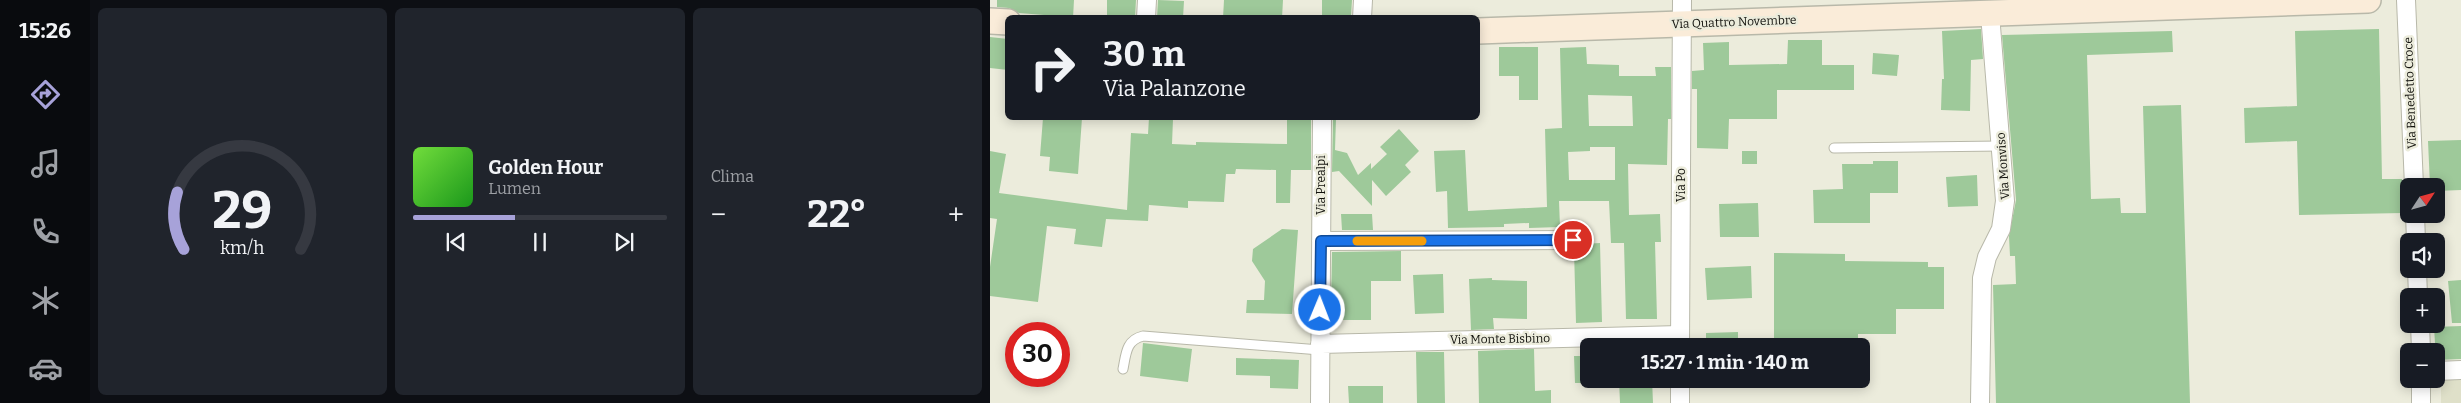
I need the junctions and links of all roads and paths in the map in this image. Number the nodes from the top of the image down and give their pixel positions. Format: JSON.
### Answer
{"nodes":[{"id":1,"x":1147,"y":0,"type":"edge"},
{"id":2,"x":1363,"y":0,"type":"edge"},
{"id":3,"x":2368,"y":0,"type":"edge"},
{"id":4,"x":2406,"y":0,"type":"edge"},
{"id":5,"x":1987,"y":9,"type":"edge"},
{"id":6,"x":1681,"y":12,"type":"edge"},
{"id":7,"x":1146,"y":15,"type":"edge"},
{"id":8,"x":1362,"y":15,"type":"edge"},
{"id":9,"x":990,"y":21,"type":"edge"},
{"id":10,"x":1005,"y":22,"type":"edge"},
{"id":11,"x":1480,"y":31,"type":"edge"},
{"id":12,"x":1322,"y":120,"type":"edge"},
{"id":13,"x":2002,"y":146,"type":"junction"},
{"id":14,"x":1834,"y":148,"type":"dead end"},
{"id":15,"x":2414,"y":178,"type":"edge"},
{"id":16,"x":1573,"y":240,"type":"dead end"},
{"id":17,"x":1321,"y":241,"type":"junction"},
{"id":18,"x":1680,"y":338,"type":"edge"},
{"id":19,"x":1580,"y":342,"type":"edge"},
{"id":20,"x":1320,"y":347,"type":"junction"},
{"id":21,"x":1123,"y":369,"type":"dead end"},
{"id":22,"x":2461,"y":370,"type":"edge"},
{"id":23,"x":2445,"y":371,"type":"edge"},
{"id":24,"x":1680,"y":388,"type":"edge"},
{"id":25,"x":2421,"y":388,"type":"edge"},
{"id":26,"x":1320,"y":403,"type":"edge"},
{"id":27,"x":1680,"y":403,"type":"edge"},
{"id":28,"x":1980,"y":403,"type":"edge"},
{"id":29,"x":2420,"y":403,"type":"edge"}],
"edges":[{"from":1,"to":7,"type":"street"},
{"from":2,"to":8,"type":"street"},
{"from":3,"to":5,"type":"street","name":"Via Quattro Novembre"},
{"from":4,"to":15,"type":"street","name":"Via Benedetto Croce"},
{"from":5,"to":6,"type":"street","name":"Via Quattro Novembre"},
{"from":5,"to":13,"type":"street","name":"Via Monviso"},
{"from":6,"to":11,"type":"street","name":"Via Quattro Novembre"},
{"from":6,"to":18,"type":"street","name":"Via Po"},
{"from":9,"to":10,"type":"street"},
{"from":12,"to":17,"type":"street","name":"Via Prealpi"},
{"from":13,"to":14,"type":"lane"},
{"from":13,"to":28,"type":"street","name":"Via Monviso"},
{"from":16,"to":17,"type":"street"},
{"from":17,"to":20,"type":"street","name":"Via Prealpi"},
{"from":19,"to":20,"type":"street","name":"Via Monte Bisbino"},
{"from":20,"to":21,"type":"lane"},
{"from":20,"to":26,"type":"street","name":"Via Prealpi"},
{"from":22,"to":23,"type":"street"},
{"from":24,"to":27,"type":"street"},
{"from":25,"to":29,"type":"street"}]}
